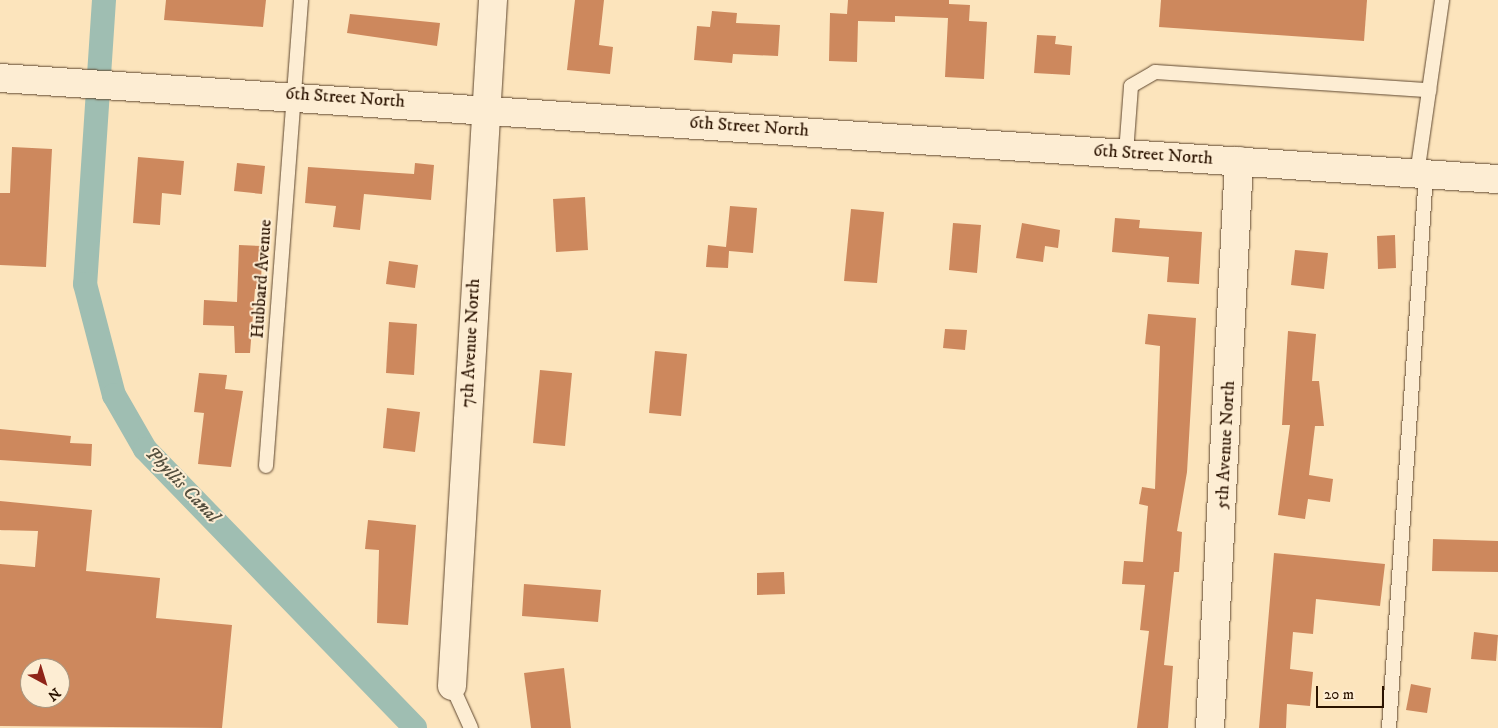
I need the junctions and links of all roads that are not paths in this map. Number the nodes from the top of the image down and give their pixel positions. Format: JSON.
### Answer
{"nodes":[{"id":1,"x":301,"y":0,"type":"edge"},
{"id":2,"x":493,"y":0,"type":"edge"},
{"id":3,"x":1442,"y":0,"type":"edge"},
{"id":4,"x":0,"y":78,"type":"edge"},
{"id":5,"x":1429,"y":90,"type":"junction"},
{"id":6,"x":294,"y":94,"type":"junction"},
{"id":7,"x":484,"y":108,"type":"junction"},
{"id":8,"x":1126,"y":153,"type":"junction"},
{"id":9,"x":1239,"y":161,"type":"junction"},
{"id":10,"x":1421,"y":174,"type":"junction"},
{"id":11,"x":1498,"y":179,"type":"edge"},
{"id":12,"x":266,"y":466,"type":"dead end"},
{"id":13,"x":452,"y":686,"type":"joint"},
{"id":14,"x":471,"y":728,"type":"edge"},
{"id":15,"x":1210,"y":728,"type":"edge"},
{"id":16,"x":1389,"y":728,"type":"edge"}],
"edges":[{"from":1,"to":6,"type":"lane","name":"Hubbard Avenue"},
{"from":2,"to":7,"type":"street","name":"7th Avenue North"},
{"from":3,"to":5,"type":"lane"},
{"from":4,"to":6,"type":"street","name":"6th Street North"},
{"from":5,"to":8,"type":"lane"},
{"from":5,"to":10,"type":"lane"},
{"from":6,"to":7,"type":"street","name":"6th Street North"},
{"from":6,"to":12,"type":"lane","name":"Hubbard Avenue"},
{"from":7,"to":8,"type":"street","name":"6th Street North"},
{"from":7,"to":13,"type":"street","name":"7th Avenue North"},
{"from":8,"to":9,"type":"street","name":"6th Street North"},
{"from":9,"to":10,"type":"street","name":"6th Street North"},
{"from":9,"to":15,"type":"street","name":"5th Avenue North"},
{"from":10,"to":11,"type":"street","name":"6th Street North"},
{"from":10,"to":16,"type":"lane"},
{"from":13,"to":14,"type":"lane"}]}
